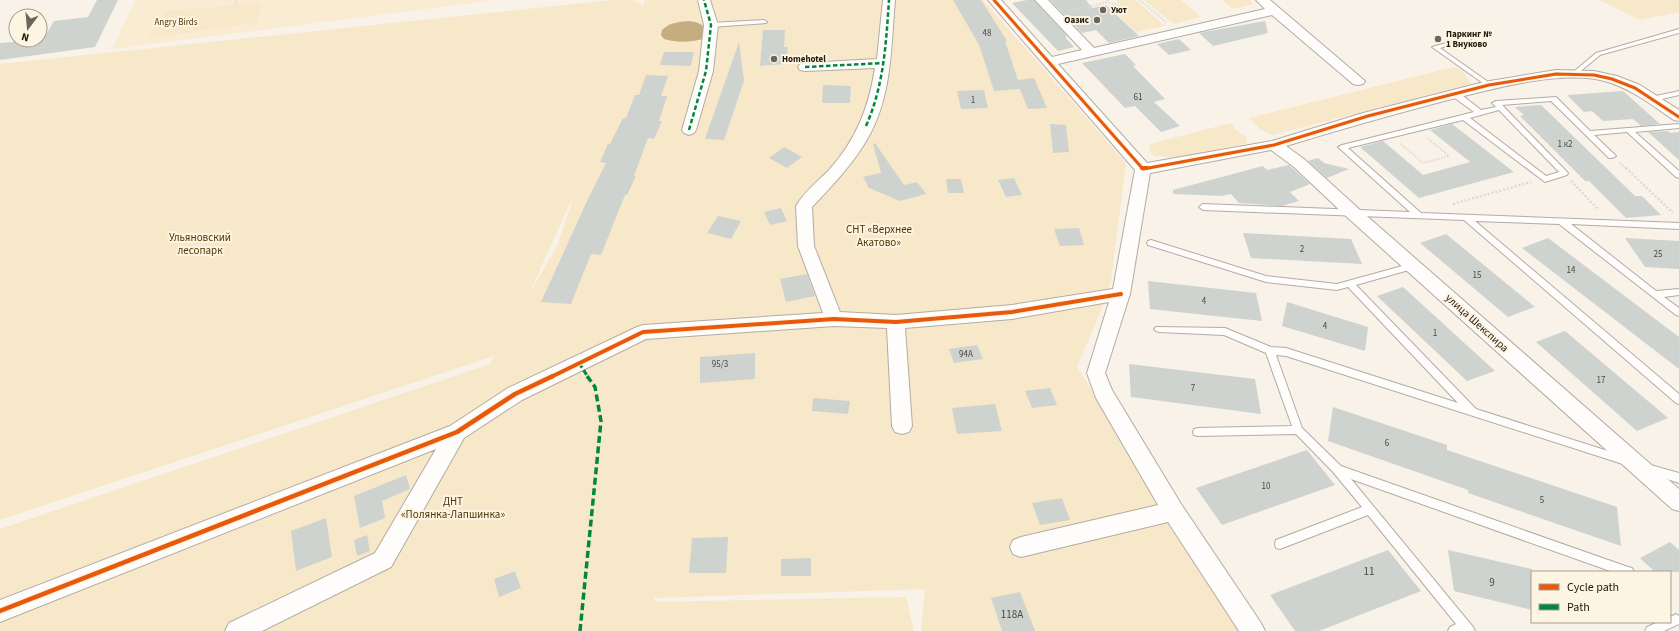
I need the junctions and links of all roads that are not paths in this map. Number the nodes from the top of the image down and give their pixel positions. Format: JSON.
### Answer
{"nodes":[{"id":1,"x":704,"y":0,"type":"edge"},
{"id":2,"x":889,"y":0,"type":"edge"},
{"id":3,"x":994,"y":0,"type":"edge"},
{"id":4,"x":1041,"y":0,"type":"edge"},
{"id":5,"x":1262,"y":0,"type":"edge"},
{"id":6,"x":1274,"y":11,"type":"junction"},
{"id":7,"x":764,"y":22,"type":"dead end"},
{"id":8,"x":711,"y":25,"type":"junction"},
{"id":9,"x":1679,"y":31,"type":"edge"},
{"id":10,"x":1468,"y":39,"type":"dead end"},
{"id":11,"x":1091,"y":52,"type":"junction"},
{"id":12,"x":1048,"y":62,"type":"junction"},
{"id":13,"x":884,"y":63,"type":"junction"},
{"id":14,"x":805,"y":67,"type":"dead end"},
{"id":15,"x":1574,"y":74,"type":"junction"},
{"id":16,"x":1358,"y":81,"type":"dead end"},
{"id":17,"x":1489,"y":86,"type":"junction"},
{"id":18,"x":1679,"y":93,"type":"edge"},
{"id":19,"x":1456,"y":94,"type":"junction"},
{"id":20,"x":1654,"y":99,"type":"junction"},
{"id":21,"x":1500,"y":108,"type":"junction"},
{"id":22,"x":1480,"y":113,"type":"junction"},
{"id":23,"x":1464,"y":116,"type":"junction"},
{"id":24,"x":1679,"y":118,"type":"edge"},
{"id":25,"x":1679,"y":126,"type":"edge"},
{"id":26,"x":689,"y":130,"type":"dead end"},
{"id":27,"x":1629,"y":130,"type":"junction"},
{"id":28,"x":1588,"y":133,"type":"junction"},
{"id":29,"x":1274,"y":146,"type":"junction"},
{"id":30,"x":1612,"y":156,"type":"road end"},
{"id":31,"x":1143,"y":169,"type":"junction"},
{"id":32,"x":1679,"y":176,"type":"edge"},
{"id":33,"x":1203,"y":207,"type":"dead end"},
{"id":34,"x":1354,"y":214,"type":"junction"},
{"id":35,"x":1419,"y":216,"type":"junction"},
{"id":36,"x":1467,"y":218,"type":"junction"},
{"id":37,"x":1562,"y":222,"type":"junction"},
{"id":38,"x":1679,"y":226,"type":"edge"},
{"id":39,"x":1150,"y":243,"type":"dead end"},
{"id":40,"x":1413,"y":266,"type":"junction"},
{"id":41,"x":1350,"y":284,"type":"junction"},
{"id":42,"x":1679,"y":292,"type":"edge"},
{"id":43,"x":1121,"y":294,"type":"junction"},
{"id":44,"x":1655,"y":294,"type":"junction"},
{"id":45,"x":1679,"y":313,"type":"edge"},
{"id":46,"x":834,"y":319,"type":"junction"},
{"id":47,"x":896,"y":322,"type":"junction"},
{"id":48,"x":1159,"y":329,"type":"dead end"},
{"id":49,"x":1270,"y":352,"type":"junction"},
{"id":50,"x":1679,"y":400,"type":"edge"},
{"id":51,"x":1473,"y":412,"type":"junction"},
{"id":52,"x":902,"y":426,"type":"dead end"},
{"id":53,"x":1298,"y":430,"type":"junction"},
{"id":54,"x":457,"y":432,"type":"junction"},
{"id":55,"x":1198,"y":432,"type":"dead end"},
{"id":56,"x":1636,"y":464,"type":"junction"},
{"id":57,"x":1337,"y":469,"type":"junction"},
{"id":58,"x":1679,"y":478,"type":"edge"},
{"id":59,"x":1679,"y":502,"type":"edge"},
{"id":60,"x":1370,"y":509,"type":"junction"},
{"id":61,"x":1173,"y":511,"type":"junction"},
{"id":62,"x":1280,"y":544,"type":"dead end"},
{"id":63,"x":1021,"y":547,"type":"dead end"},
{"id":64,"x":1625,"y":571,"type":"edge"},
{"id":65,"x":0,"y":611,"type":"edge"},
{"id":66,"x":1667,"y":623,"type":"edge"},
{"id":67,"x":1463,"y":630,"type":"edge"},
{"id":68,"x":237,"y":631,"type":"edge"},
{"id":69,"x":1253,"y":631,"type":"edge"},
{"id":70,"x":1650,"y":631,"type":"edge"}],
"edges":[{"from":1,"to":8,"type":"street"},
{"from":2,"to":13,"type":"street"},
{"from":3,"to":12,"type":"street"},
{"from":4,"to":11,"type":"street"},
{"from":5,"to":6,"type":"street"},
{"from":6,"to":11,"type":"street"},
{"from":6,"to":16,"type":"street"},
{"from":7,"to":8,"type":"lane"},
{"from":8,"to":26,"type":"street"},
{"from":9,"to":15,"type":"lane"},
{"from":10,"to":17,"type":"lane"},
{"from":11,"to":12,"type":"street"},
{"from":12,"to":31,"type":"street"},
{"from":13,"to":14,"type":"street"},
{"from":13,"to":46,"type":"street"},
{"from":15,"to":17,"type":"street"},
{"from":15,"to":20,"type":"street"},
{"from":17,"to":19,"type":"street"},
{"from":18,"to":20,"type":"lane"},
{"from":19,"to":22,"type":"lane"},
{"from":19,"to":29,"type":"street"},
{"from":20,"to":24,"type":"street"},
{"from":21,"to":22,"type":"lane"},
{"from":21,"to":23,"type":"lane"},
{"from":21,"to":28,"type":"lane"},
{"from":22,"to":23,"type":"lane"},
{"from":23,"to":35,"type":"lane"},
{"from":25,"to":27,"type":"lane"},
{"from":27,"to":28,"type":"lane"},
{"from":27,"to":32,"type":"lane"},
{"from":28,"to":30,"type":"lane"},
{"from":29,"to":31,"type":"street"},
{"from":29,"to":34,"type":"street","name":"улица Шекспира"},
{"from":31,"to":43,"type":"street"},
{"from":33,"to":34,"type":"lane"},
{"from":34,"to":35,"type":"lane"},
{"from":34,"to":40,"type":"street","name":"улица Шекспира"},
{"from":35,"to":36,"type":"lane"},
{"from":36,"to":37,"type":"lane"},
{"from":36,"to":50,"type":"lane"},
{"from":37,"to":38,"type":"lane"},
{"from":37,"to":44,"type":"lane"},
{"from":39,"to":41,"type":"lane"},
{"from":40,"to":41,"type":"lane"},
{"from":40,"to":56,"type":"street","name":"улица Шекспира"},
{"from":41,"to":51,"type":"lane"},
{"from":42,"to":44,"type":"lane"},
{"from":43,"to":47,"type":"street"},
{"from":43,"to":61,"type":"street"},
{"from":44,"to":45,"type":"lane"},
{"from":46,"to":47,"type":"street"},
{"from":46,"to":54,"type":"street"},
{"from":47,"to":52,"type":"street"},
{"from":48,"to":49,"type":"lane"},
{"from":49,"to":51,"type":"lane"},
{"from":49,"to":53,"type":"lane"},
{"from":51,"to":56,"type":"lane"},
{"from":53,"to":55,"type":"lane"},
{"from":53,"to":57,"type":"lane"},
{"from":54,"to":65,"type":"street"},
{"from":54,"to":68,"type":"street"},
{"from":56,"to":58,"type":"lane"},
{"from":56,"to":59,"type":"street","name":"улица Шекспира"},
{"from":57,"to":60,"type":"lane"},
{"from":57,"to":64,"type":"lane"},
{"from":60,"to":62,"type":"lane"},
{"from":60,"to":67,"type":"lane"},
{"from":61,"to":63,"type":"street"},
{"from":61,"to":69,"type":"street"},
{"from":66,"to":70,"type":"lane"}]}
